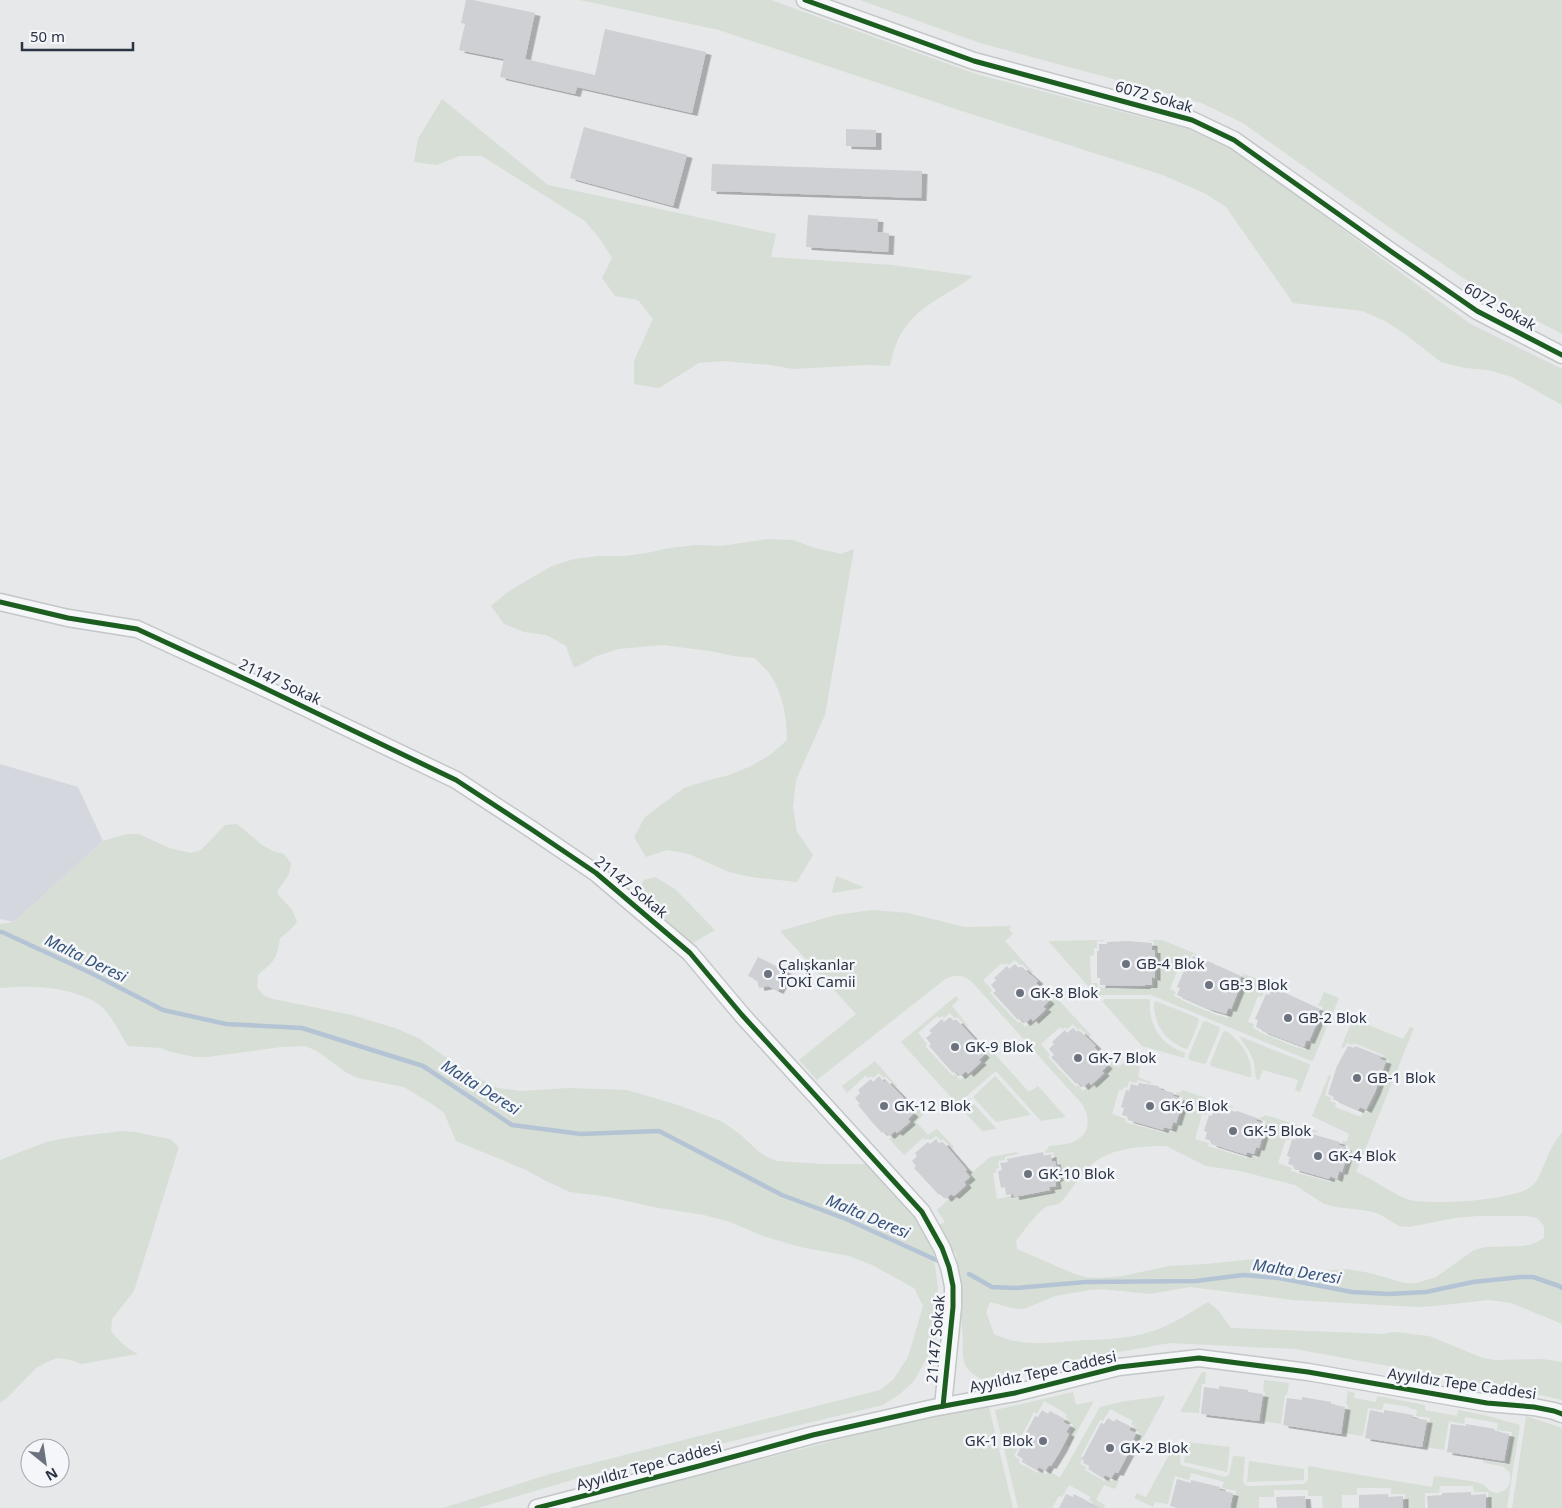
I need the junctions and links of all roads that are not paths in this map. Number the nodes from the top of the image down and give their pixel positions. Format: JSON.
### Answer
{"nodes":[{"id":1,"x":805,"y":0,"type":"edge"},
{"id":2,"x":1562,"y":355,"type":"edge"},
{"id":3,"x":0,"y":602,"type":"edge"},
{"id":4,"x":943,"y":1406,"type":"junction"},
{"id":5,"x":1562,"y":1414,"type":"edge"},
{"id":6,"x":537,"y":1508,"type":"edge"}],
"edges":[{"from":1,"to":2,"type":"street","name":"6072 Sokak"},
{"from":3,"to":4,"type":"street","name":"21147 Sokak"},
{"from":4,"to":5,"type":"street","name":"Ayyıldız Tepe Caddesi"},
{"from":4,"to":6,"type":"street","name":"Ayyıldız Tepe Caddesi"}]}
